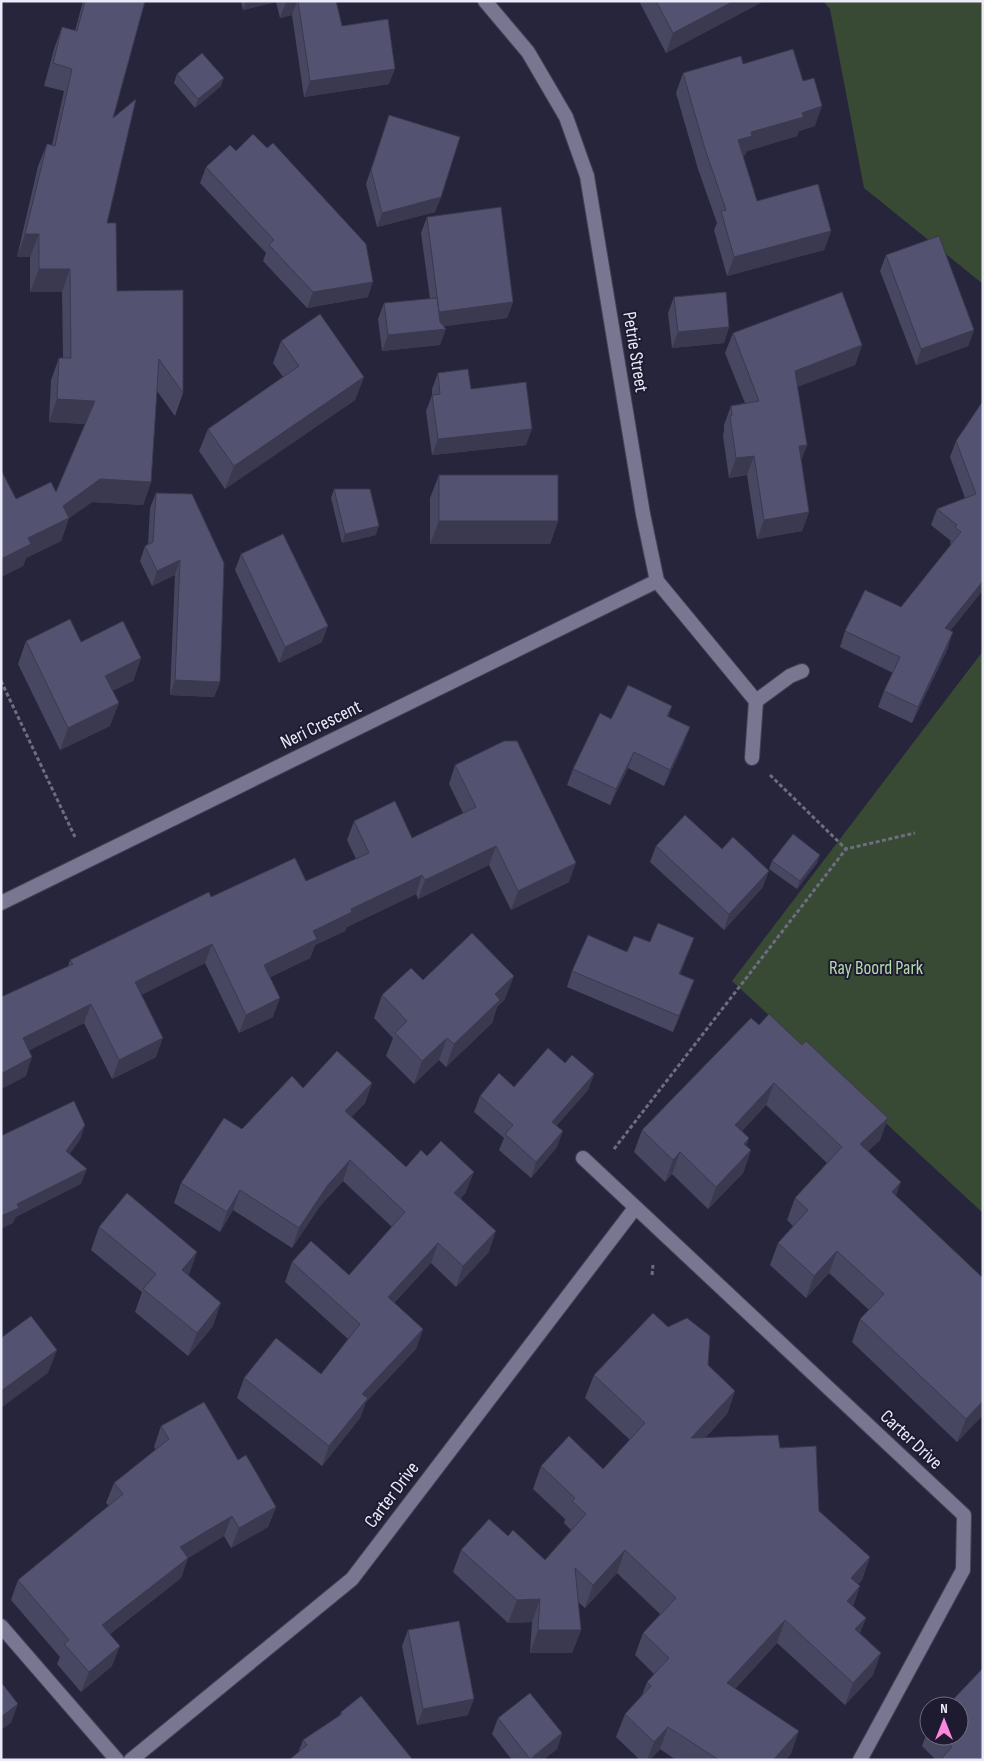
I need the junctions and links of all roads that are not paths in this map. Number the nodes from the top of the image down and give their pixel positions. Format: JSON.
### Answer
{"nodes":[{"id":1,"x":485,"y":1,"type":"edge"},
{"id":2,"x":657,"y":581,"type":"junction"},
{"id":3,"x":802,"y":671,"type":"dead end"},
{"id":4,"x":756,"y":701,"type":"junction"},
{"id":5,"x":752,"y":758,"type":"dead end"},
{"id":6,"x":1,"y":903,"type":"edge"},
{"id":7,"x":583,"y":1158,"type":"dead end"},
{"id":8,"x":635,"y":1208,"type":"junction"},
{"id":9,"x":1,"y":1626,"type":"edge"},
{"id":10,"x":117,"y":1760,"type":"edge"},
{"id":11,"x":131,"y":1760,"type":"edge"},
{"id":12,"x":860,"y":1760,"type":"edge"}],
"edges":[{"from":1,"to":2,"type":"street","name":"Petrie Street"},
{"from":2,"to":4,"type":"street","name":"Petrie Street"},
{"from":2,"to":6,"type":"street","name":"Neri Crescent"},
{"from":3,"to":4,"type":"street"},
{"from":4,"to":5,"type":"street"},
{"from":7,"to":8,"type":"street","name":"Carter Drive"},
{"from":8,"to":11,"type":"street","name":"Carter Drive"},
{"from":8,"to":12,"type":"street","name":"Carter Drive"},
{"from":9,"to":10,"type":"street"}]}
